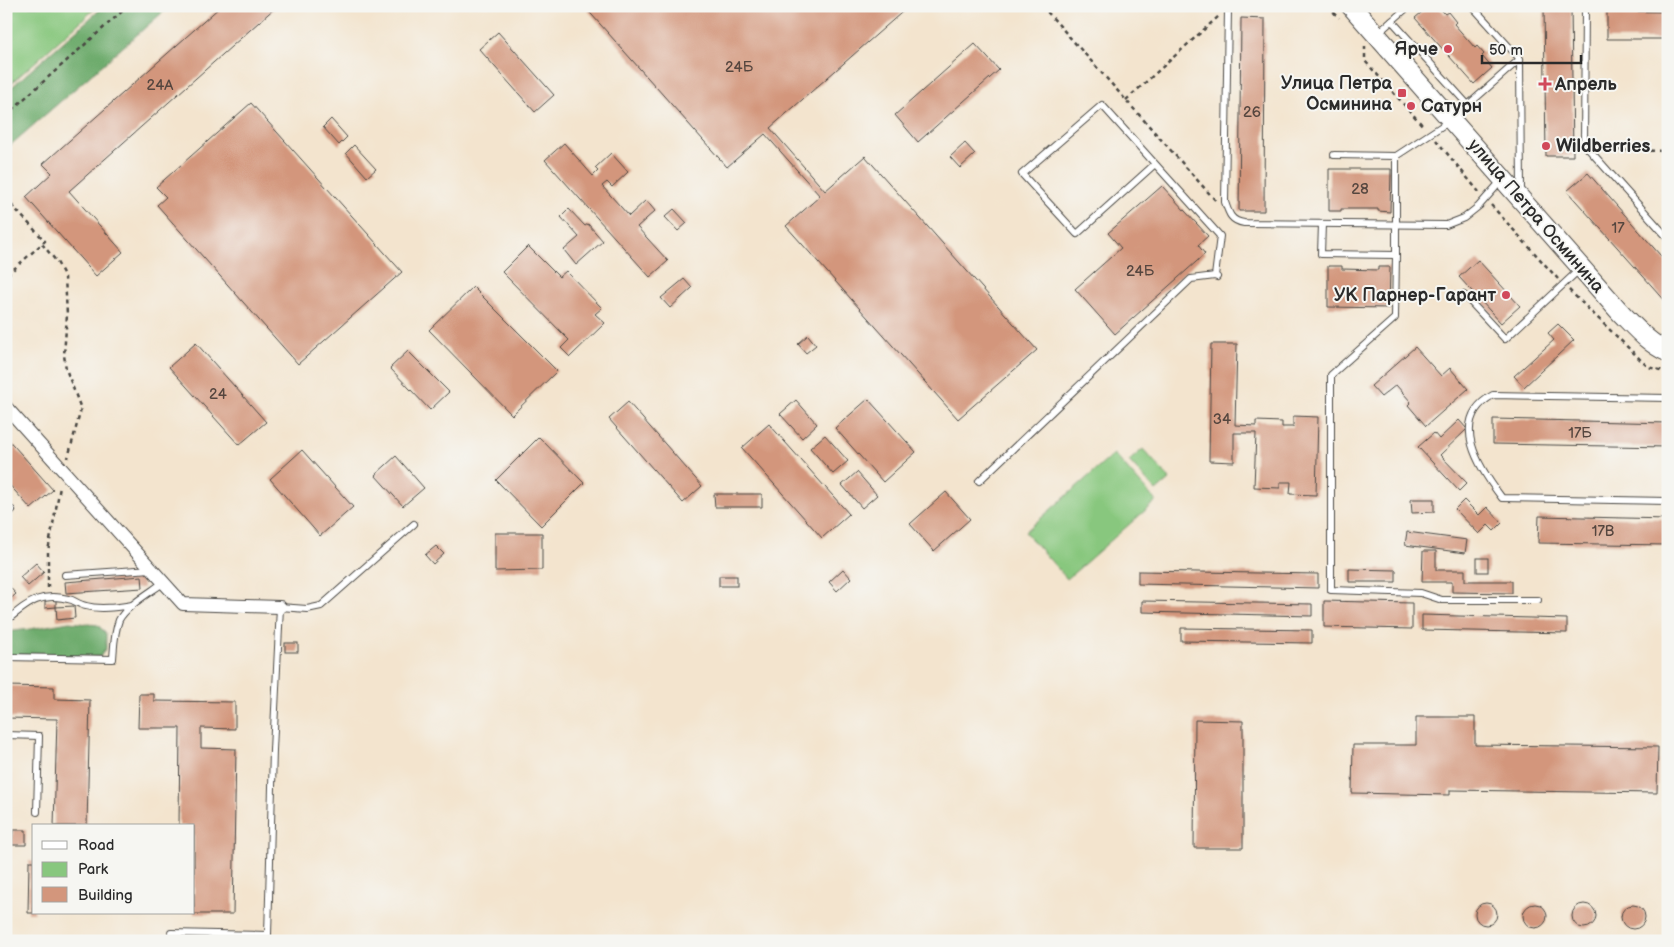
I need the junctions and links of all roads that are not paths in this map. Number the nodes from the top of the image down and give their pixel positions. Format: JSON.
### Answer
{"nodes":[{"id":1,"x":1351,"y":6,"type":"edge"},
{"id":2,"x":1408,"y":6,"type":"edge"},
{"id":3,"x":1472,"y":6,"type":"edge"},
{"id":4,"x":1585,"y":6,"type":"edge"},
{"id":5,"x":1229,"y":7,"type":"edge"},
{"id":6,"x":1392,"y":21,"type":"junction"},
{"id":7,"x":1370,"y":40,"type":"junction"},
{"id":8,"x":1520,"y":59,"type":"junction"},
{"id":9,"x":1468,"y":106,"type":"junction"},
{"id":10,"x":1451,"y":120,"type":"junction"},
{"id":11,"x":1334,"y":155,"type":"dead end"},
{"id":12,"x":1396,"y":156,"type":"junction"},
{"id":13,"x":1155,"y":164,"type":"junction"},
{"id":14,"x":1503,"y":179,"type":"junction"},
{"id":15,"x":1521,"y":199,"type":"junction"},
{"id":16,"x":1322,"y":224,"type":"junction"},
{"id":17,"x":1396,"y":224,"type":"junction"},
{"id":18,"x":1668,"y":238,"type":"edge"},
{"id":19,"x":1396,"y":255,"type":"junction"},
{"id":20,"x":1582,"y":268,"type":"junction"},
{"id":21,"x":1464,"y":295,"type":"dead end"},
{"id":22,"x":1668,"y":352,"type":"edge"},
{"id":23,"x":1668,"y":398,"type":"edge"},
{"id":24,"x":6,"y":407,"type":"edge"},
{"id":25,"x":979,"y":481,"type":"dead end"},
{"id":26,"x":1668,"y":501,"type":"edge"},
{"id":27,"x":12,"y":510,"type":"dead end"},
{"id":28,"x":6,"y":515,"type":"edge"},
{"id":29,"x":414,"y":524,"type":"dead end"},
{"id":30,"x":152,"y":569,"type":"junction"},
{"id":31,"x":65,"y":575,"type":"dead end"},
{"id":32,"x":164,"y":582,"type":"junction"},
{"id":33,"x":1538,"y":600,"type":"dead end"},
{"id":34,"x":132,"y":605,"type":"junction"},
{"id":35,"x":280,"y":607,"type":"junction"},
{"id":36,"x":6,"y":621,"type":"edge"},
{"id":37,"x":6,"y":656,"type":"edge"},
{"id":38,"x":6,"y":736,"type":"edge"},
{"id":39,"x":37,"y":812,"type":"dead end"},
{"id":40,"x":171,"y":934,"type":"dead end"}],
"edges":[{"from":1,"to":7,"type":"main road","name":"улица Петра Осминина"},
{"from":2,"to":6,"type":"lane"},
{"from":3,"to":8,"type":"lane"},
{"from":4,"to":18,"type":"lane"},
{"from":5,"to":16,"type":"lane"},
{"from":6,"to":7,"type":"lane"},
{"from":6,"to":9,"type":"lane"},
{"from":7,"to":10,"type":"main road","name":"улица Петра Осминина"},
{"from":8,"to":9,"type":"lane"},
{"from":8,"to":15,"type":"lane"},
{"from":9,"to":10,"type":"lane"},
{"from":10,"to":12,"type":"lane"},
{"from":10,"to":14,"type":"main road","name":"улица Петра Осминина"},
{"from":11,"to":12,"type":"lane"},
{"from":12,"to":17,"type":"lane"},
{"from":13,"to":13,"type":"lane"},
{"from":13,"to":25,"type":"lane"},
{"from":14,"to":15,"type":"main road","name":"улица Петра Осминина"},
{"from":14,"to":17,"type":"lane"},
{"from":15,"to":20,"type":"main road","name":"улица Петра Осминина"},
{"from":16,"to":17,"type":"lane"},
{"from":16,"to":19,"type":"lane"},
{"from":17,"to":19,"type":"lane"},
{"from":19,"to":33,"type":"lane"},
{"from":20,"to":21,"type":"lane"},
{"from":20,"to":22,"type":"main road","name":"улица Петра Осминина"},
{"from":23,"to":26,"type":"lane"},
{"from":24,"to":30,"type":"street"},
{"from":27,"to":28,"type":"lane"},
{"from":29,"to":35,"type":"lane"},
{"from":30,"to":31,"type":"lane"},
{"from":30,"to":32,"type":"street"},
{"from":32,"to":34,"type":"lane"},
{"from":32,"to":35,"type":"street"},
{"from":34,"to":36,"type":"lane"},
{"from":34,"to":37,"type":"lane"},
{"from":35,"to":40,"type":"lane"},
{"from":38,"to":39,"type":"lane"}]}
